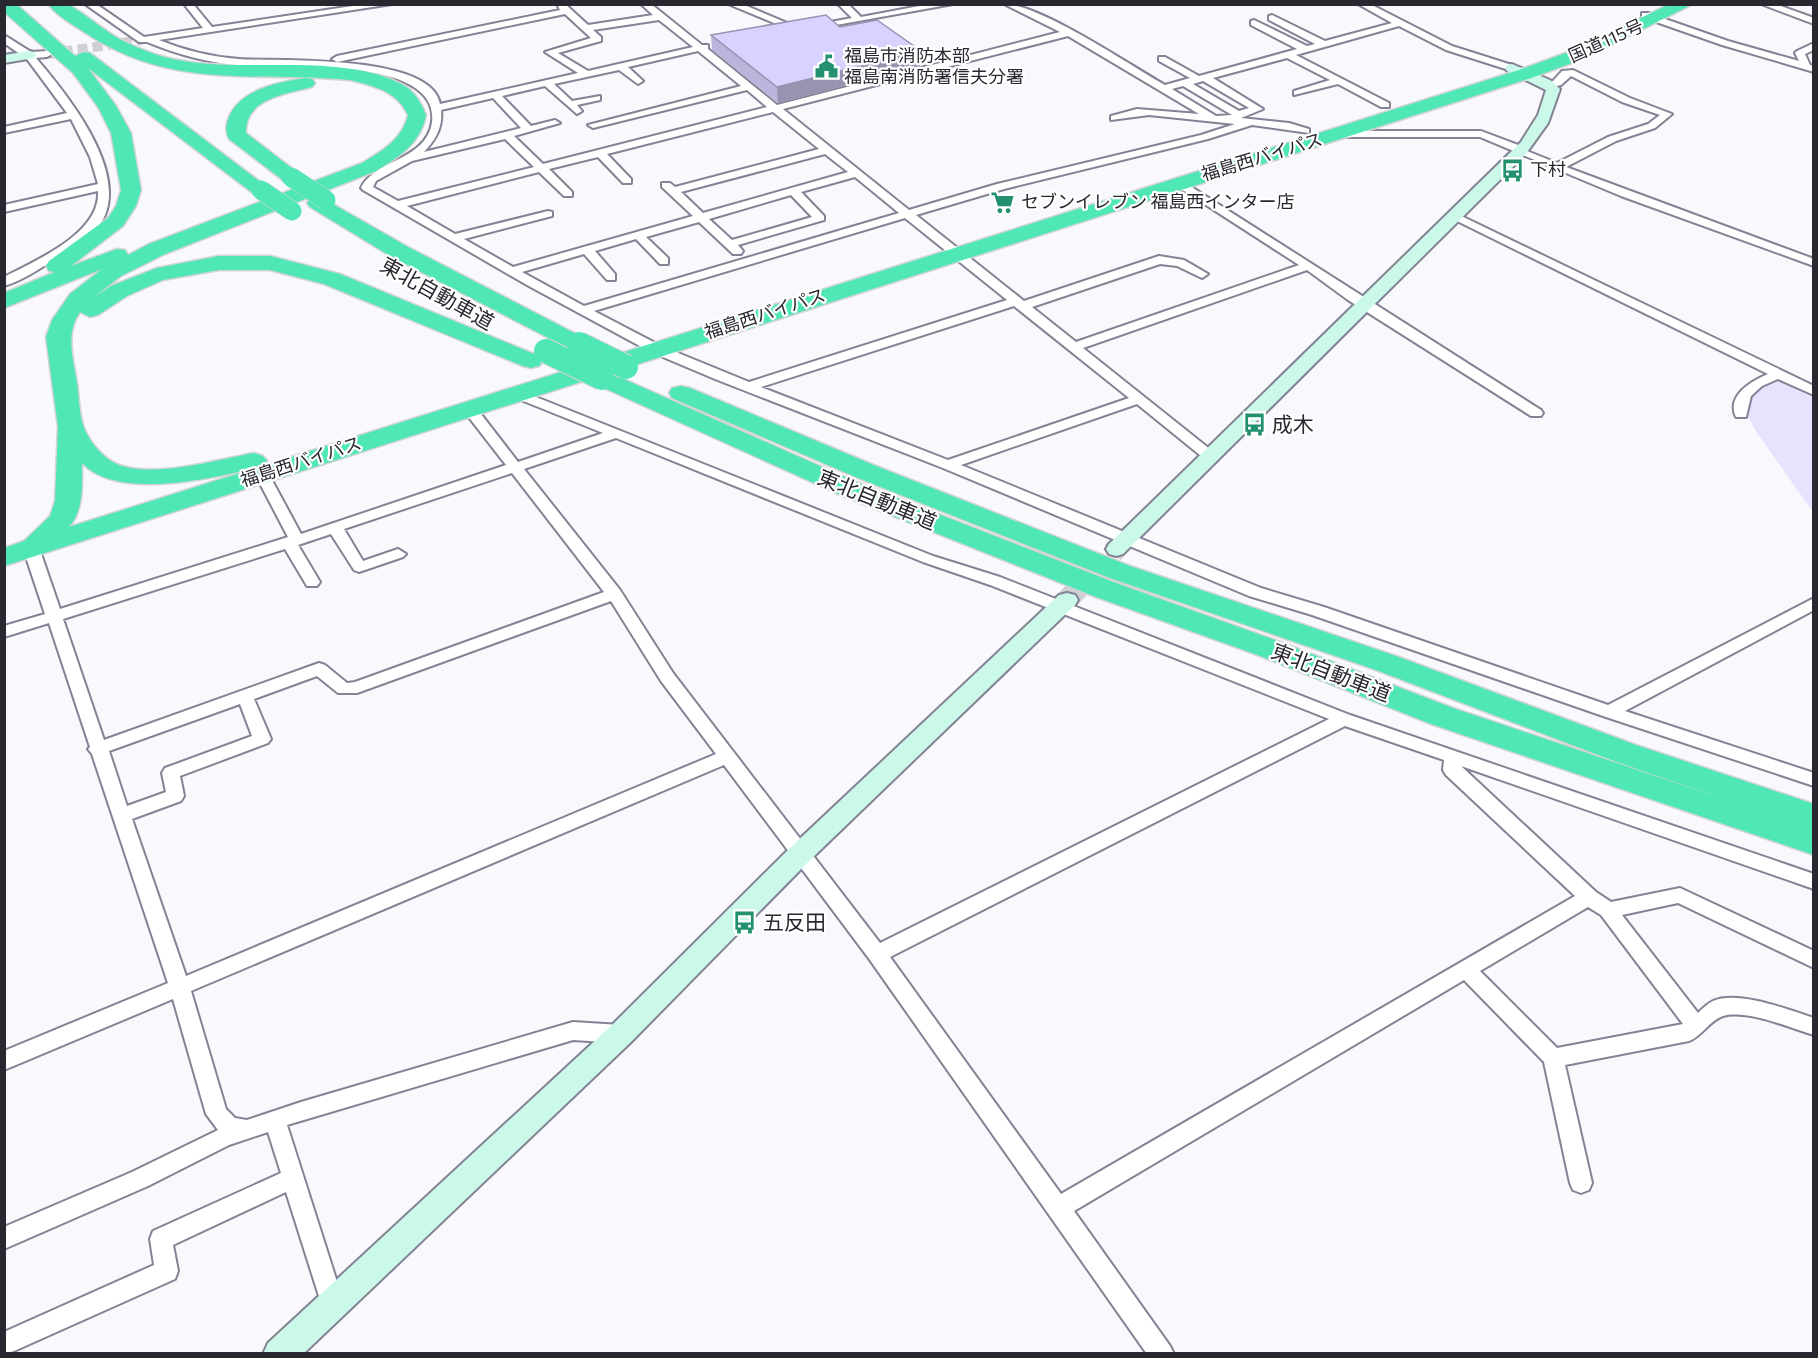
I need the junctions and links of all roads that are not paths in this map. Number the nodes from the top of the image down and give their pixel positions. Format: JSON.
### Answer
{"nodes":[{"id":1,"x":6,"y":4,"type":"edge"},
{"id":2,"x":17,"y":4,"type":"edge"},
{"id":3,"x":42,"y":4,"type":"edge"},
{"id":4,"x":56,"y":4,"type":"edge"},
{"id":5,"x":89,"y":4,"type":"edge"},
{"id":6,"x":188,"y":4,"type":"edge"},
{"id":7,"x":388,"y":4,"type":"edge"},
{"id":8,"x":664,"y":4,"type":"edge"},
{"id":9,"x":732,"y":4,"type":"edge"},
{"id":10,"x":842,"y":4,"type":"edge"},
{"id":11,"x":949,"y":4,"type":"edge"},
{"id":12,"x":1008,"y":4,"type":"edge"},
{"id":13,"x":1362,"y":4,"type":"edge"},
{"id":14,"x":1684,"y":4,"type":"edge"},
{"id":15,"x":1772,"y":5,"type":"edge"},
{"id":16,"x":647,"y":6,"type":"edge"},
{"id":17,"x":564,"y":8,"type":"edge"},
{"id":18,"x":1656,"y":13,"type":"edge"},
{"id":19,"x":660,"y":17,"type":"junction"},
{"id":20,"x":1272,"y":18,"type":"dead end"},
{"id":21,"x":774,"y":20,"type":"junction"},
{"id":22,"x":859,"y":20,"type":"junction"},
{"id":23,"x":1814,"y":21,"type":"edge"},
{"id":24,"x":757,"y":23,"type":"dead end"},
{"id":25,"x":1254,"y":23,"type":"dead end"},
{"id":26,"x":1401,"y":23,"type":"junction"},
{"id":27,"x":587,"y":28,"type":"junction"},
{"id":28,"x":209,"y":30,"type":"junction"},
{"id":29,"x":799,"y":30,"type":"junction"},
{"id":30,"x":1069,"y":33,"type":"junction"},
{"id":31,"x":776,"y":34,"type":"edge"},
{"id":32,"x":4,"y":38,"type":"edge"},
{"id":33,"x":147,"y":39,"type":"junction"},
{"id":34,"x":720,"y":44,"type":"edge"},
{"id":35,"x":1323,"y":44,"type":"junction"},
{"id":36,"x":1814,"y":46,"type":"edge"},
{"id":37,"x":697,"y":48,"type":"junction"},
{"id":38,"x":1305,"y":49,"type":"junction"},
{"id":39,"x":47,"y":54,"type":"tunnel mouth"},
{"id":40,"x":1287,"y":54,"type":"junction"},
{"id":41,"x":29,"y":55,"type":"junction"},
{"id":42,"x":1162,"y":58,"type":"dead end"},
{"id":43,"x":4,"y":59,"type":"edge"},
{"id":44,"x":317,"y":63,"type":"junction"},
{"id":45,"x":621,"y":66,"type":"junction"},
{"id":46,"x":1810,"y":68,"type":"edge"},
{"id":47,"x":1518,"y":71,"type":"junction"},
{"id":48,"x":586,"y":74,"type":"junction"},
{"id":49,"x":1201,"y":78,"type":"junction"},
{"id":50,"x":638,"y":81,"type":"dead end"},
{"id":51,"x":1339,"y":81,"type":"junction"},
{"id":52,"x":548,"y":83,"type":"junction"},
{"id":53,"x":1184,"y":83,"type":"junction"},
{"id":54,"x":1549,"y":85,"type":"junction"},
{"id":55,"x":748,"y":87,"type":"junction"},
{"id":56,"x":1166,"y":88,"type":"junction"},
{"id":57,"x":1298,"y":93,"type":"dead end"},
{"id":58,"x":495,"y":95,"type":"junction"},
{"id":59,"x":596,"y":98,"type":"dead end"},
{"id":60,"x":696,"y":100,"type":"junction"},
{"id":61,"x":1385,"y":105,"type":"junction"},
{"id":62,"x":437,"y":108,"type":"junction"},
{"id":63,"x":774,"y":108,"type":"junction"},
{"id":64,"x":577,"y":111,"type":"junction"},
{"id":65,"x":708,"y":111,"type":"dead end"},
{"id":66,"x":74,"y":115,"type":"junction"},
{"id":67,"x":1235,"y":117,"type":"junction"},
{"id":68,"x":1115,"y":118,"type":"dead end"},
{"id":69,"x":1213,"y":118,"type":"junction"},
{"id":70,"x":1252,"y":122,"type":"junction"},
{"id":71,"x":555,"y":123,"type":"dead end"},
{"id":72,"x":658,"y":123,"type":"junction"},
{"id":73,"x":593,"y":125,"type":"junction"},
{"id":74,"x":4,"y":130,"type":"edge"},
{"id":75,"x":529,"y":130,"type":"junction"},
{"id":76,"x":1305,"y":131,"type":"junction"},
{"id":77,"x":1338,"y":134,"type":"junction"},
{"id":78,"x":507,"y":135,"type":"junction"},
{"id":79,"x":611,"y":142,"type":"dead end"},
{"id":80,"x":827,"y":150,"type":"junction"},
{"id":81,"x":1521,"y":151,"type":"junction"},
{"id":82,"x":600,"y":153,"type":"junction"},
{"id":83,"x":404,"y":160,"type":"junction"},
{"id":84,"x":1559,"y":166,"type":"junction"},
{"id":85,"x":541,"y":168,"type":"junction"},
{"id":86,"x":856,"y":173,"type":"junction"},
{"id":87,"x":286,"y":179,"type":"junction"},
{"id":88,"x":627,"y":181,"type":"dead end"},
{"id":89,"x":1178,"y":183,"type":"junction"},
{"id":90,"x":104,"y":186,"type":"junction"},
{"id":91,"x":792,"y":191,"type":"junction"},
{"id":92,"x":568,"y":194,"type":"dead end"},
{"id":93,"x":397,"y":205,"type":"junction"},
{"id":94,"x":4,"y":209,"type":"edge"},
{"id":95,"x":548,"y":214,"type":"dead end"},
{"id":96,"x":908,"y":214,"type":"junction"},
{"id":97,"x":1455,"y":216,"type":"junction"},
{"id":98,"x":700,"y":218,"type":"junction"},
{"id":99,"x":638,"y":235,"type":"junction"},
{"id":100,"x":453,"y":238,"type":"junction"},
{"id":101,"x":729,"y":244,"type":"junction"},
{"id":102,"x":951,"y":248,"type":"junction"},
{"id":103,"x":586,"y":250,"type":"junction"},
{"id":104,"x":740,"y":254,"type":"dead end"},
{"id":105,"x":664,"y":261,"type":"dead end"},
{"id":106,"x":1814,"y":263,"type":"edge"},
{"id":107,"x":1308,"y":266,"type":"junction"},
{"id":108,"x":512,"y":271,"type":"junction"},
{"id":109,"x":1202,"y":274,"type":"dead end"},
{"id":110,"x":611,"y":277,"type":"dead end"},
{"id":111,"x":6,"y":294,"type":"edge"},
{"id":112,"x":1020,"y":303,"type":"junction"},
{"id":113,"x":1363,"y":305,"type":"junction"},
{"id":114,"x":583,"y":310,"type":"junction"},
{"id":115,"x":647,"y":343,"type":"junction"},
{"id":116,"x":60,"y":344,"type":"junction"},
{"id":117,"x":1075,"y":347,"type":"junction"},
{"id":118,"x":538,"y":356,"type":"junction"},
{"id":119,"x":1779,"y":374,"type":"junction"},
{"id":120,"x":604,"y":376,"type":"junction"},
{"id":121,"x":748,"y":387,"type":"junction"},
{"id":122,"x":1814,"y":391,"type":"edge"},
{"id":123,"x":516,"y":393,"type":"junction"},
{"id":124,"x":1139,"y":399,"type":"junction"},
{"id":125,"x":470,"y":408,"type":"junction"},
{"id":126,"x":1536,"y":413,"type":"dead end"},
{"id":127,"x":1741,"y":414,"type":"dead end"},
{"id":128,"x":71,"y":427,"type":"junction"},
{"id":129,"x":615,"y":434,"type":"junction"},
{"id":130,"x":1211,"y":457,"type":"junction"},
{"id":131,"x":948,"y":465,"type":"junction"},
{"id":132,"x":516,"y":466,"type":"junction"},
{"id":133,"x":259,"y":467,"type":"junction"},
{"id":134,"x":62,"y":519,"type":"junction"},
{"id":135,"x":335,"y":527,"type":"junction"},
{"id":136,"x":4,"y":537,"type":"edge"},
{"id":137,"x":293,"y":541,"type":"junction"},
{"id":138,"x":1120,"y":545,"type":"junction"},
{"id":139,"x":31,"y":549,"type":"junction"},
{"id":140,"x":398,"y":554,"type":"dead end"},
{"id":141,"x":4,"y":557,"type":"edge"},
{"id":142,"x":312,"y":582,"type":"dead end"},
{"id":143,"x":614,"y":594,"type":"junction"},
{"id":144,"x":1063,"y":603,"type":"junction"},
{"id":145,"x":1814,"y":603,"type":"edge"},
{"id":146,"x":52,"y":616,"type":"junction"},
{"id":147,"x":4,"y":632,"type":"edge"},
{"id":148,"x":245,"y":696,"type":"junction"},
{"id":149,"x":1610,"y":712,"type":"junction"},
{"id":150,"x":1344,"y":719,"type":"junction"},
{"id":151,"x":97,"y":749,"type":"junction"},
{"id":152,"x":728,"y":756,"type":"junction"},
{"id":153,"x":1453,"y":757,"type":"junction"},
{"id":154,"x":1814,"y":780,"type":"edge"},
{"id":155,"x":120,"y":816,"type":"junction"},
{"id":156,"x":1814,"y":817,"type":"edge"},
{"id":157,"x":1814,"y":842,"type":"edge"},
{"id":158,"x":800,"y":854,"type":"junction"},
{"id":159,"x":1814,"y":882,"type":"edge"},
{"id":160,"x":1589,"y":897,"type":"junction"},
{"id":161,"x":1608,"y":909,"type":"junction"},
{"id":162,"x":877,"y":954,"type":"junction"},
{"id":163,"x":1814,"y":960,"type":"edge"},
{"id":164,"x":1466,"y":970,"type":"junction"},
{"id":165,"x":180,"y":988,"type":"junction"},
{"id":166,"x":1696,"y":1026,"type":"junction"},
{"id":167,"x":1814,"y":1027,"type":"edge"},
{"id":168,"x":621,"y":1034,"type":"junction"},
{"id":169,"x":1553,"y":1059,"type":"junction"},
{"id":170,"x":4,"y":1061,"type":"edge"},
{"id":171,"x":275,"y":1120,"type":"junction"},
{"id":172,"x":247,"y":1129,"type":"junction"},
{"id":173,"x":293,"y":1178,"type":"junction"},
{"id":174,"x":1581,"y":1183,"type":"dead end"},
{"id":175,"x":1057,"y":1209,"type":"junction"},
{"id":176,"x":4,"y":1238,"type":"edge"},
{"id":177,"x":333,"y":1304,"type":"junction"},
{"id":178,"x":6,"y":1344,"type":"edge"},
{"id":179,"x":279,"y":1353,"type":"edge"},
{"id":180,"x":1162,"y":1353,"type":"edge"}],
"edges":[{"from":1,"to":111,"type":"highway"},
{"from":2,"to":118,"type":"highway","name":"東北自動車道","bridge":true},
{"from":3,"to":87,"type":"highway","name":"東北自動車道"},
{"from":4,"to":116,"type":"highway"},
{"from":5,"to":33,"type":"street"},
{"from":6,"to":28,"type":"street"},
{"from":7,"to":28,"type":"street"},
{"from":8,"to":16,"type":"street"},
{"from":9,"to":21,"type":"street"},
{"from":10,"to":22,"type":"street"},
{"from":11,"to":22,"type":"street"},
{"from":12,"to":30,"type":"street"},
{"from":13,"to":26,"type":"street"},
{"from":14,"to":18,"type":"highway","name":"国道115号"},
{"from":15,"to":23,"type":"street"},
{"from":16,"to":19,"type":"street"},
{"from":17,"to":27,"type":"street"},
{"from":17,"to":44,"type":"street"},
{"from":18,"to":46,"type":"street"},
{"from":18,"to":47,"type":"highway","name":"国道115号"},
{"from":19,"to":27,"type":"street"},
{"from":19,"to":37,"type":"street"},
{"from":20,"to":35,"type":"street"},
{"from":21,"to":24,"type":"street"},
{"from":21,"to":29,"type":"street"},
{"from":22,"to":29,"type":"street"},
{"from":25,"to":38,"type":"street"},
{"from":26,"to":35,"type":"street"},
{"from":26,"to":47,"type":"street"},
{"from":27,"to":48,"type":"street"},
{"from":28,"to":33,"type":"street"},
{"from":29,"to":31,"type":"street"},
{"from":30,"to":56,"type":"street"},
{"from":30,"to":63,"type":"street"},
{"from":32,"to":41,"type":"street"},
{"from":33,"to":44,"type":"street"},
{"from":34,"to":37,"type":"street"},
{"from":35,"to":38,"type":"street"},
{"from":36,"to":46,"type":"street"},
{"from":37,"to":45,"type":"street"},
{"from":37,"to":55,"type":"street"},
{"from":38,"to":40,"type":"street"},
{"from":39,"to":41,"type":"street"},
{"from":40,"to":49,"type":"street"},
{"from":40,"to":51,"type":"street"},
{"from":41,"to":43,"type":"street"},
{"from":41,"to":66,"type":"street"},
{"from":42,"to":49,"type":"street"},
{"from":44,"to":62,"type":"street"},
{"from":45,"to":48,"type":"street"},
{"from":45,"to":50,"type":"street"},
{"from":47,"to":54,"type":"street"},
{"from":47,"to":61,"type":"highway","name":"福島西バイパス"},
{"from":47,"to":77,"type":"highway","name":"福島西バイパス"},
{"from":48,"to":52,"type":"street"},
{"from":49,"to":53,"type":"street"},
{"from":49,"to":67,"type":"street"},
{"from":51,"to":57,"type":"street"},
{"from":51,"to":61,"type":"street"},
{"from":52,"to":58,"type":"street"},
{"from":52,"to":64,"type":"street"},
{"from":53,"to":56,"type":"street"},
{"from":53,"to":67,"type":"street"},
{"from":54,"to":81,"type":"street"},
{"from":54,"to":84,"type":"street"},
{"from":55,"to":60,"type":"street"},
{"from":55,"to":63,"type":"street"},
{"from":56,"to":69,"type":"street"},
{"from":58,"to":62,"type":"street"},
{"from":58,"to":75,"type":"street"},
{"from":59,"to":64,"type":"street"},
{"from":60,"to":65,"type":"street"},
{"from":60,"to":72,"type":"street"},
{"from":61,"to":76,"type":"highway","name":"福島西バイパス"},
{"from":62,"to":83,"type":"street"},
{"from":63,"to":72,"type":"street"},
{"from":63,"to":80,"type":"street"},
{"from":64,"to":73,"type":"street"},
{"from":66,"to":74,"type":"street"},
{"from":66,"to":90,"type":"street"},
{"from":67,"to":69,"type":"street"},
{"from":67,"to":70,"type":"street"},
{"from":68,"to":69,"type":"street"},
{"from":70,"to":76,"type":"street"},
{"from":70,"to":96,"type":"street"},
{"from":71,"to":75,"type":"street"},
{"from":72,"to":73,"type":"street"},
{"from":72,"to":82,"type":"street"},
{"from":73,"to":79,"type":"street"},
{"from":75,"to":78,"type":"street"},
{"from":76,"to":102,"type":"highway","name":"福島西バイパス"},
{"from":77,"to":81,"type":"street"},
{"from":77,"to":89,"type":"highway","name":"福島西バイパス"},
{"from":78,"to":83,"type":"street"},
{"from":78,"to":85,"type":"street"},
{"from":80,"to":86,"type":"street"},
{"from":80,"to":98,"type":"street"},
{"from":81,"to":84,"type":"street"},
{"from":81,"to":97,"type":"street"},
{"from":82,"to":85,"type":"street"},
{"from":82,"to":88,"type":"street"},
{"from":83,"to":93,"type":"street"},
{"from":84,"to":106,"type":"street"},
{"from":85,"to":92,"type":"street"},
{"from":85,"to":93,"type":"street"},
{"from":86,"to":91,"type":"street"},
{"from":86,"to":96,"type":"street"},
{"from":87,"to":111,"type":"highway"},
{"from":87,"to":120,"type":"highway","name":"東北自動車道","bridge":true},
{"from":89,"to":102,"type":"highway","name":"福島西バイパス"},
{"from":89,"to":107,"type":"street"},
{"from":90,"to":94,"type":"street"},
{"from":90,"to":111,"type":"street"},
{"from":91,"to":98,"type":"street"},
{"from":91,"to":101,"type":"street"},
{"from":93,"to":100,"type":"street"},
{"from":95,"to":100,"type":"street"},
{"from":96,"to":102,"type":"street"},
{"from":96,"to":114,"type":"street"},
{"from":97,"to":113,"type":"street"},
{"from":97,"to":119,"type":"street"},
{"from":98,"to":99,"type":"street"},
{"from":98,"to":101,"type":"street"},
{"from":99,"to":103,"type":"street"},
{"from":99,"to":105,"type":"street"},
{"from":100,"to":108,"type":"street"},
{"from":101,"to":104,"type":"street"},
{"from":102,"to":112,"type":"street"},
{"from":102,"to":115,"type":"highway","name":"福島西バイパス"},
{"from":103,"to":108,"type":"street"},
{"from":103,"to":110,"type":"street"},
{"from":107,"to":113,"type":"street"},
{"from":107,"to":117,"type":"street"},
{"from":108,"to":114,"type":"street"},
{"from":109,"to":112,"type":"street"},
{"from":112,"to":117,"type":"street"},
{"from":112,"to":121,"type":"street"},
{"from":113,"to":126,"type":"street"},
{"from":113,"to":130,"type":"street"},
{"from":114,"to":115,"type":"street"},
{"from":115,"to":121,"type":"street"},
{"from":115,"to":123,"type":"highway","name":"福島西バイパス"},
{"from":115,"to":133,"type":"highway","name":"福島西バイパス"},
{"from":116,"to":118,"type":"highway"},
{"from":116,"to":128,"type":"highway"},
{"from":117,"to":124,"type":"street"},
{"from":118,"to":120,"type":"highway"},
{"from":119,"to":122,"type":"street"},
{"from":119,"to":127,"type":"street"},
{"from":120,"to":156,"type":"highway","name":"東北自動車道"},
{"from":120,"to":157,"type":"highway","name":"東北自動車道"},
{"from":121,"to":131,"type":"street"},
{"from":123,"to":125,"type":"highway","name":"福島西バイパス"},
{"from":123,"to":129,"type":"street"},
{"from":124,"to":130,"type":"street"},
{"from":124,"to":131,"type":"street"},
{"from":125,"to":132,"type":"street"},
{"from":125,"to":133,"type":"highway","name":"福島西バイパス"},
{"from":128,"to":133,"type":"highway"},
{"from":128,"to":134,"type":"highway"},
{"from":129,"to":132,"type":"street"},
{"from":129,"to":144,"type":"street"},
{"from":130,"to":138,"type":"street"},
{"from":131,"to":138,"type":"street"},
{"from":132,"to":135,"type":"street"},
{"from":132,"to":143,"type":"street"},
{"from":133,"to":134,"type":"highway","name":"福島西バイパス"},
{"from":133,"to":137,"type":"street"},
{"from":133,"to":139,"type":"highway","name":"福島西バイパス"},
{"from":134,"to":136,"type":"highway","name":"福島西バイパス"},
{"from":134,"to":139,"type":"highway"},
{"from":135,"to":137,"type":"street"},
{"from":135,"to":140,"type":"street"},
{"from":137,"to":142,"type":"street"},
{"from":137,"to":146,"type":"street"},
{"from":138,"to":149,"type":"street"},
{"from":139,"to":141,"type":"highway","name":"福島西バイパス"},
{"from":139,"to":146,"type":"street"},
{"from":143,"to":148,"type":"street"},
{"from":143,"to":152,"type":"street"},
{"from":144,"to":150,"type":"street"},
{"from":144,"to":158,"type":"street"},
{"from":145,"to":149,"type":"street"},
{"from":146,"to":147,"type":"street"},
{"from":146,"to":151,"type":"street"},
{"from":148,"to":151,"type":"street"},
{"from":148,"to":155,"type":"street"},
{"from":149,"to":154,"type":"street"},
{"from":150,"to":153,"type":"street"},
{"from":150,"to":162,"type":"street"},
{"from":151,"to":155,"type":"street"},
{"from":152,"to":158,"type":"street"},
{"from":152,"to":165,"type":"street"},
{"from":153,"to":159,"type":"street"},
{"from":153,"to":160,"type":"street"},
{"from":155,"to":165,"type":"street"},
{"from":158,"to":162,"type":"street"},
{"from":158,"to":168,"type":"street"},
{"from":160,"to":161,"type":"street"},
{"from":160,"to":164,"type":"street"},
{"from":161,"to":163,"type":"street"},
{"from":161,"to":166,"type":"street"},
{"from":162,"to":175,"type":"street"},
{"from":164,"to":169,"type":"street"},
{"from":164,"to":175,"type":"street"},
{"from":165,"to":170,"type":"street"},
{"from":165,"to":172,"type":"street"},
{"from":166,"to":167,"type":"street"},
{"from":166,"to":169,"type":"street"},
{"from":168,"to":171,"type":"street"},
{"from":168,"to":177,"type":"street"},
{"from":169,"to":174,"type":"street"},
{"from":171,"to":172,"type":"street"},
{"from":171,"to":173,"type":"street"},
{"from":172,"to":176,"type":"street"},
{"from":173,"to":177,"type":"street"},
{"from":173,"to":178,"type":"street"},
{"from":175,"to":180,"type":"street"},
{"from":177,"to":179,"type":"street"}]}
